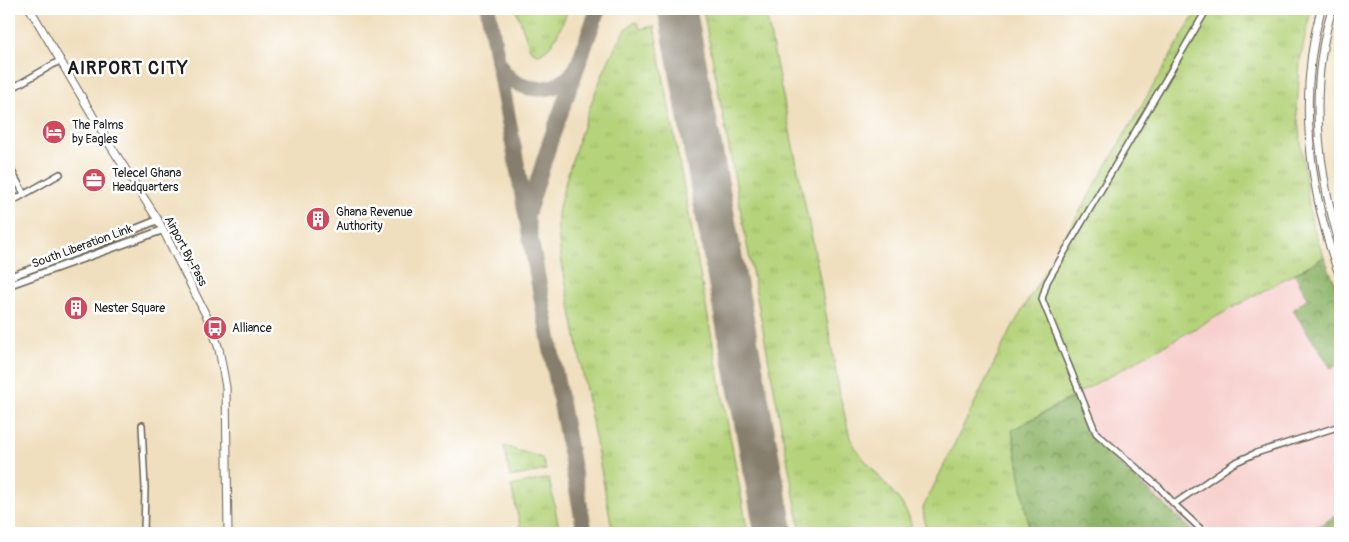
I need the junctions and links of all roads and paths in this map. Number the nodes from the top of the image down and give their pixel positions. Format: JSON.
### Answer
{"nodes":[{"id":1,"x":30,"y":9,"type":"edge"},
{"id":2,"x":1207,"y":9,"type":"edge"},
{"id":3,"x":1321,"y":9,"type":"edge"},
{"id":4,"x":1332,"y":9,"type":"edge"},
{"id":5,"x":61,"y":60,"type":"junction"},
{"id":6,"x":9,"y":90,"type":"edge"},
{"id":7,"x":9,"y":166,"type":"edge"},
{"id":8,"x":60,"y":174,"type":"dead end"},
{"id":9,"x":24,"y":194,"type":"junction"},
{"id":10,"x":9,"y":203,"type":"edge"},
{"id":11,"x":158,"y":220,"type":"junction"},
{"id":12,"x":163,"y":230,"type":"junction"},
{"id":13,"x":1340,"y":245,"type":"edge"},
{"id":14,"x":9,"y":276,"type":"edge"},
{"id":15,"x":1340,"y":277,"type":"edge"},
{"id":16,"x":9,"y":285,"type":"edge"},
{"id":17,"x":142,"y":425,"type":"dead end"},
{"id":18,"x":1340,"y":426,"type":"edge"},
{"id":19,"x":1174,"y":504,"type":"junction"},
{"id":20,"x":144,"y":533,"type":"edge"},
{"id":21,"x":228,"y":533,"type":"edge"},
{"id":22,"x":1205,"y":533,"type":"edge"}],
"edges":[{"from":1,"to":5,"type":"main road","name":"Airport By-Pass"},
{"from":2,"to":19,"type":"street"},
{"from":3,"to":15,"type":"main road"},
{"from":4,"to":13,"type":"main road"},
{"from":5,"to":6,"type":"street"},
{"from":5,"to":11,"type":"main road","name":"Airport By-Pass"},
{"from":7,"to":9,"type":"street"},
{"from":8,"to":9,"type":"street"},
{"from":9,"to":10,"type":"street"},
{"from":11,"to":12,"type":"main road","name":"Airport By-Pass"},
{"from":11,"to":14,"type":"street","name":"South Liberation Link"},
{"from":12,"to":16,"type":"street","name":"South Liberation Link"},
{"from":12,"to":21,"type":"main road","name":"Airport By-Pass"},
{"from":17,"to":20,"type":"street"},
{"from":18,"to":19,"type":"street"},
{"from":19,"to":22,"type":"street"}]}
